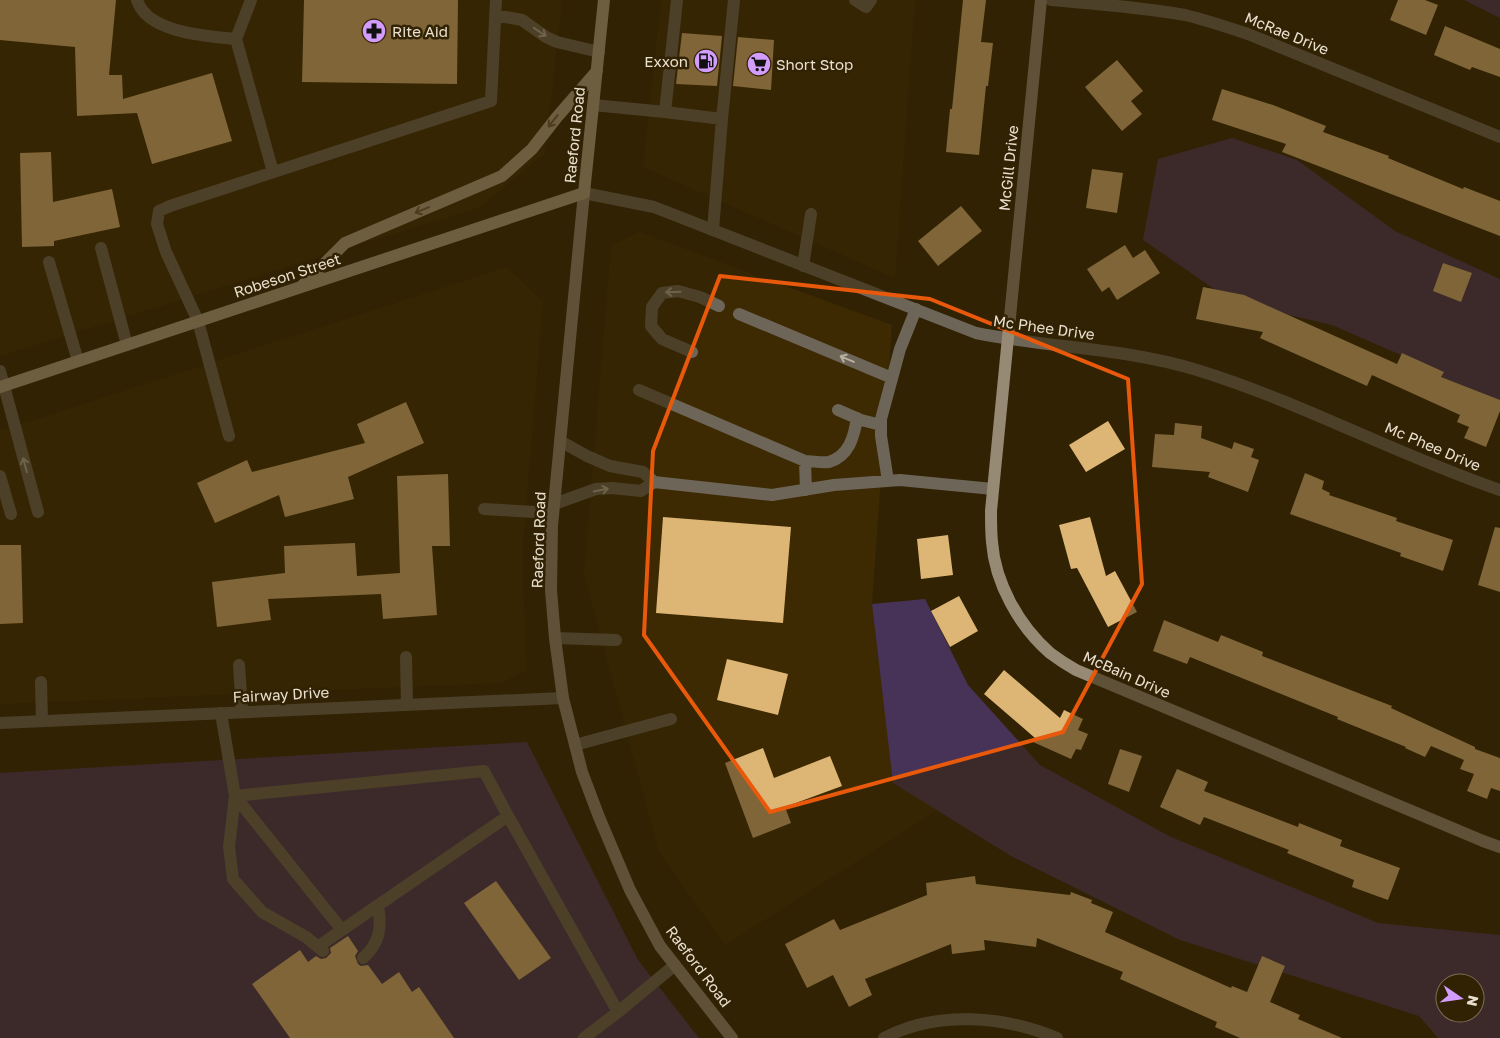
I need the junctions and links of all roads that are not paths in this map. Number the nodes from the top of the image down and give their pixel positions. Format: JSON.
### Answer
{"nodes":[{"id":1,"x":137,"y":0,"type":"edge"},
{"id":2,"x":251,"y":0,"type":"edge"},
{"id":3,"x":496,"y":0,"type":"edge"},
{"id":4,"x":604,"y":0,"type":"edge"},
{"id":5,"x":677,"y":0,"type":"edge"},
{"id":6,"x":734,"y":0,"type":"edge"},
{"id":7,"x":855,"y":0,"type":"edge"},
{"id":8,"x":871,"y":0,"type":"edge"},
{"id":9,"x":1041,"y":0,"type":"edge"},
{"id":10,"x":1051,"y":0,"type":"edge"},
{"id":11,"x":495,"y":15,"type":"junction"},
{"id":12,"x":236,"y":39,"type":"junction"},
{"id":13,"x":599,"y":52,"type":"junction"},
{"id":14,"x":597,"y":71,"type":"junction"},
{"id":15,"x":593,"y":106,"type":"junction"},
{"id":16,"x":665,"y":112,"type":"junction"},
{"id":17,"x":722,"y":119,"type":"junction"},
{"id":18,"x":1500,"y":137,"type":"edge"},
{"id":19,"x":273,"y":172,"type":"junction"},
{"id":20,"x":584,"y":193,"type":"junction"},
{"id":21,"x":812,"y":214,"type":"dead end"},
{"id":22,"x":714,"y":230,"type":"junction"},
{"id":23,"x":101,"y":248,"type":"dead end"},
{"id":24,"x":49,"y":262,"type":"dead end"},
{"id":25,"x":803,"y":266,"type":"junction"},
{"id":26,"x":300,"y":287,"type":"junction"},
{"id":27,"x":720,"y":306,"type":"dead end"},
{"id":28,"x":916,"y":309,"type":"junction"},
{"id":29,"x":739,"y":314,"type":"dead end"},
{"id":30,"x":198,"y":321,"type":"junction"},
{"id":31,"x":1008,"y":339,"type":"junction"},
{"id":32,"x":127,"y":345,"type":"junction"},
{"id":33,"x":692,"y":352,"type":"dead end"},
{"id":34,"x":78,"y":361,"type":"junction"},
{"id":35,"x":0,"y":372,"type":"edge"},
{"id":36,"x":892,"y":378,"type":"junction"},
{"id":37,"x":2,"y":386,"type":"edge"},
{"id":38,"x":639,"y":390,"type":"dead end"},
{"id":39,"x":838,"y":410,"type":"dead end"},
{"id":40,"x":856,"y":418,"type":"junction"},
{"id":41,"x":881,"y":425,"type":"junction"},
{"id":42,"x":229,"y":436,"type":"dead end"},
{"id":43,"x":560,"y":441,"type":"junction"},
{"id":44,"x":805,"y":460,"type":"junction"},
{"id":45,"x":0,"y":476,"type":"edge"},
{"id":46,"x":888,"y":481,"type":"junction"},
{"id":47,"x":654,"y":482,"type":"junction"},
{"id":48,"x":993,"y":489,"type":"junction"},
{"id":49,"x":806,"y":490,"type":"junction"},
{"id":50,"x":1500,"y":490,"type":"edge"},
{"id":51,"x":484,"y":509,"type":"dead end"},
{"id":52,"x":554,"y":509,"type":"junction"},
{"id":53,"x":38,"y":512,"type":"dead end"},
{"id":54,"x":12,"y":514,"type":"dead end"},
{"id":55,"x":555,"y":638,"type":"junction"},
{"id":56,"x":616,"y":640,"type":"dead end"},
{"id":57,"x":406,"y":657,"type":"dead end"},
{"id":58,"x":239,"y":664,"type":"dead end"},
{"id":59,"x":41,"y":682,"type":"dead end"},
{"id":60,"x":563,"y":698,"type":"junction"},
{"id":61,"x":407,"y":705,"type":"junction"},
{"id":62,"x":242,"y":712,"type":"junction"},
{"id":63,"x":221,"y":713,"type":"junction"},
{"id":64,"x":671,"y":719,"type":"dead end"},
{"id":65,"x":42,"y":721,"type":"junction"},
{"id":66,"x":0,"y":723,"type":"edge"},
{"id":67,"x":575,"y":744,"type":"junction"},
{"id":68,"x":235,"y":796,"type":"junction"},
{"id":69,"x":508,"y":816,"type":"junction"},
{"id":70,"x":1500,"y":846,"type":"edge"},
{"id":71,"x":378,"y":906,"type":"junction"},
{"id":72,"x":342,"y":930,"type":"junction"},
{"id":73,"x":363,"y":958,"type":"dead end"},
{"id":74,"x":674,"y":965,"type":"junction"},
{"id":75,"x":618,"y":1012,"type":"junction"},
{"id":76,"x":584,"y":1038,"type":"edge"},
{"id":77,"x":732,"y":1038,"type":"edge"},
{"id":78,"x":884,"y":1038,"type":"edge"},
{"id":79,"x":1057,"y":1038,"type":"edge"}],
"edges":[{"from":1,"to":12,"type":"street"},
{"from":2,"to":12,"type":"street"},
{"from":3,"to":11,"type":"street"},
{"from":4,"to":13,"type":"main road","name":"Raeford Road"},
{"from":5,"to":16,"type":"street"},
{"from":6,"to":17,"type":"street"},
{"from":7,"to":8,"type":"street"},
{"from":9,"to":31,"type":"street","name":"McGill Drive"},
{"from":10,"to":18,"type":"street","name":"McRae Drive"},
{"from":11,"to":13,"type":"street","one_way":true},
{"from":11,"to":19,"type":"street"},
{"from":12,"to":19,"type":"street"},
{"from":13,"to":14,"type":"main road","name":"Raeford Road"},
{"from":14,"to":15,"type":"main road","name":"Raeford Road"},
{"from":14,"to":26,"type":"main road","one_way":true},
{"from":15,"to":16,"type":"street"},
{"from":15,"to":20,"type":"main road","name":"Raeford Road"},
{"from":16,"to":17,"type":"street"},
{"from":17,"to":22,"type":"street"},
{"from":19,"to":30,"type":"street"},
{"from":20,"to":22,"type":"street","name":"Mc Phee Drive"},
{"from":20,"to":26,"type":"main road","name":"Robeson Street"},
{"from":20,"to":43,"type":"street","name":"Raeford Road"},
{"from":21,"to":25,"type":"street"},
{"from":22,"to":25,"type":"street","name":"Mc Phee Drive"},
{"from":23,"to":32,"type":"street"},
{"from":24,"to":34,"type":"street"},
{"from":25,"to":28,"type":"street","name":"Mc Phee Drive"},
{"from":26,"to":30,"type":"main road","name":"Robeson Street"},
{"from":27,"to":33,"type":"street","one_way":true},
{"from":28,"to":31,"type":"street","name":"Mc Phee Drive"},
{"from":28,"to":36,"type":"street"},
{"from":36,"to":29,"type":"street","one_way":true},
{"from":30,"to":32,"type":"main road","name":"Robeson Street"},
{"from":30,"to":42,"type":"street"},
{"from":31,"to":48,"type":"street","name":"McBain Drive"},
{"from":31,"to":50,"type":"street","name":"Mc Phee Drive"},
{"from":32,"to":34,"type":"main road","name":"Robeson Street"},
{"from":34,"to":37,"type":"main road","name":"Robeson Street"},
{"from":35,"to":37,"type":"street"},
{"from":36,"to":41,"type":"street"},
{"from":53,"to":37,"type":"street","one_way":true},
{"from":38,"to":44,"type":"street"},
{"from":39,"to":40,"type":"street"},
{"from":40,"to":41,"type":"street"},
{"from":40,"to":44,"type":"street"},
{"from":41,"to":46,"type":"street"},
{"from":43,"to":47,"type":"street"},
{"from":43,"to":52,"type":"street","name":"Raeford Road"},
{"from":44,"to":49,"type":"street"},
{"from":45,"to":54,"type":"street"},
{"from":46,"to":48,"type":"street"},
{"from":46,"to":49,"type":"street"},
{"from":47,"to":49,"type":"street"},
{"from":52,"to":47,"type":"street","one_way":true},
{"from":48,"to":70,"type":"street","name":"McBain Drive"},
{"from":51,"to":52,"type":"street"},
{"from":52,"to":55,"type":"street","name":"Raeford Road"},
{"from":55,"to":56,"type":"street"},
{"from":55,"to":60,"type":"street","name":"Raeford Road"},
{"from":57,"to":61,"type":"street"},
{"from":58,"to":62,"type":"street"},
{"from":59,"to":65,"type":"street"},
{"from":60,"to":61,"type":"street","name":"Fairway Drive"},
{"from":60,"to":67,"type":"street","name":"Raeford Road"},
{"from":61,"to":62,"type":"street","name":"Fairway Drive"},
{"from":62,"to":63,"type":"street","name":"Fairway Drive"},
{"from":63,"to":65,"type":"street","name":"Fairway Drive"},
{"from":63,"to":68,"type":"street"},
{"from":64,"to":67,"type":"street"},
{"from":65,"to":66,"type":"street","name":"Fairway Drive"},
{"from":67,"to":74,"type":"street","name":"Raeford Road"},
{"from":68,"to":69,"type":"street"},
{"from":68,"to":72,"type":"street"},
{"from":68,"to":72,"type":"street"},
{"from":69,"to":71,"type":"street"},
{"from":69,"to":75,"type":"street"},
{"from":71,"to":72,"type":"street"},
{"from":71,"to":73,"type":"street"},
{"from":74,"to":75,"type":"street"},
{"from":74,"to":77,"type":"street","name":"Raeford Road"},
{"from":75,"to":76,"type":"street"},
{"from":78,"to":79,"type":"street"}]}
